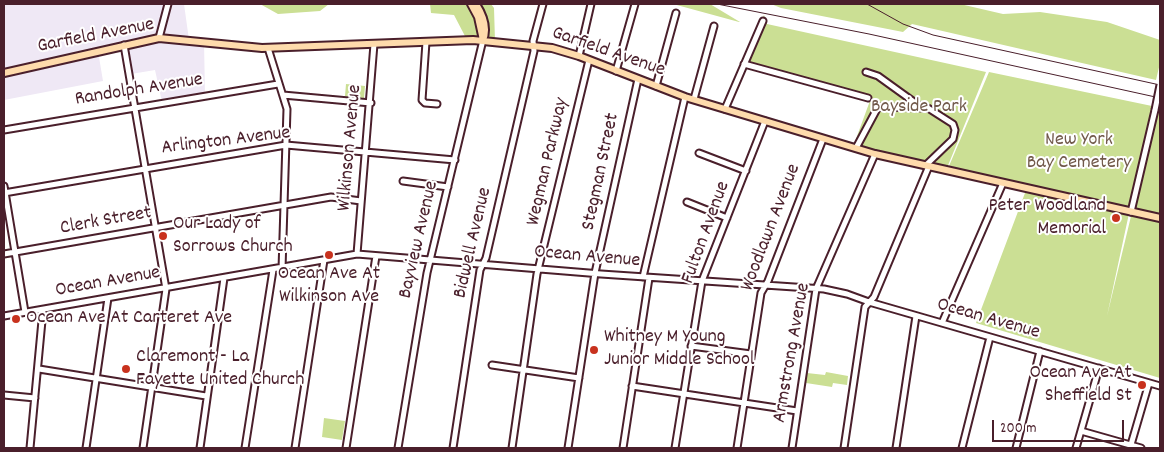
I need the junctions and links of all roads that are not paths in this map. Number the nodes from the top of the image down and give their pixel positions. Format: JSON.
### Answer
{"nodes":[{"id":1,"x":168,"y":4,"type":"edge"},
{"id":2,"x":471,"y":4,"type":"edge"},
{"id":3,"x":476,"y":4,"type":"edge"},
{"id":4,"x":544,"y":4,"type":"edge"},
{"id":5,"x":592,"y":4,"type":"edge"},
{"id":6,"x":635,"y":4,"type":"edge"},
{"id":7,"x":676,"y":12,"type":"dead end"},
{"id":8,"x":763,"y":21,"type":"dead end"},
{"id":9,"x":714,"y":26,"type":"dead end"},
{"id":10,"x":159,"y":38,"type":"junction"},
{"id":11,"x":483,"y":40,"type":"junction"},
{"id":12,"x":426,"y":42,"type":"junction"},
{"id":13,"x":374,"y":44,"type":"junction"},
{"id":14,"x":124,"y":45,"type":"junction"},
{"id":15,"x":534,"y":46,"type":"junction"},
{"id":16,"x":268,"y":48,"type":"junction"},
{"id":17,"x":578,"y":56,"type":"junction"},
{"id":18,"x":589,"y":60,"type":"junction"},
{"id":19,"x":744,"y":64,"type":"junction"},
{"id":20,"x":616,"y":71,"type":"junction"},
{"id":21,"x":866,"y":72,"type":"dead end"},
{"id":22,"x":4,"y":73,"type":"edge"},
{"id":23,"x":638,"y":79,"type":"junction"},
{"id":24,"x":278,"y":84,"type":"junction"},
{"id":25,"x":1160,"y":85,"type":"edge"},
{"id":26,"x":656,"y":86,"type":"junction"},
{"id":27,"x":283,"y":95,"type":"junction"},
{"id":28,"x":685,"y":97,"type":"junction"},
{"id":29,"x":868,"y":98,"type":"dead end"},
{"id":30,"x":694,"y":99,"type":"junction"},
{"id":31,"x":371,"y":103,"type":"junction"},
{"id":32,"x":438,"y":104,"type":"dead end"},
{"id":33,"x":134,"y":107,"type":"junction"},
{"id":34,"x":922,"y":107,"type":"junction"},
{"id":35,"x":725,"y":109,"type":"junction"},
{"id":36,"x":765,"y":121,"type":"junction"},
{"id":37,"x":4,"y":130,"type":"edge"},
{"id":38,"x":823,"y":139,"type":"junction"},
{"id":39,"x":286,"y":145,"type":"junction"},
{"id":40,"x":856,"y":148,"type":"junction"},
{"id":41,"x":366,"y":152,"type":"junction"},
{"id":42,"x":699,"y":153,"type":"dead end"},
{"id":43,"x":875,"y":154,"type":"junction"},
{"id":44,"x":455,"y":160,"type":"junction"},
{"id":45,"x":928,"y":166,"type":"junction"},
{"id":46,"x":145,"y":168,"type":"junction"},
{"id":47,"x":746,"y":171,"type":"junction"},
{"id":48,"x":403,"y":181,"type":"dead end"},
{"id":49,"x":1003,"y":184,"type":"junction"},
{"id":50,"x":448,"y":187,"type":"junction"},
{"id":51,"x":4,"y":190,"type":"edge"},
{"id":52,"x":361,"y":200,"type":"junction"},
{"id":53,"x":687,"y":202,"type":"dead end"},
{"id":54,"x":284,"y":206,"type":"junction"},
{"id":55,"x":1131,"y":212,"type":"junction"},
{"id":56,"x":727,"y":218,"type":"junction"},
{"id":57,"x":1160,"y":218,"type":"edge"},
{"id":58,"x":155,"y":229,"type":"junction"},
{"id":59,"x":15,"y":252,"type":"junction"},
{"id":60,"x":4,"y":254,"type":"edge"},
{"id":61,"x":357,"y":254,"type":"junction"},
{"id":62,"x":376,"y":256,"type":"junction"},
{"id":63,"x":324,"y":260,"type":"junction"},
{"id":64,"x":431,"y":260,"type":"junction"},
{"id":65,"x":484,"y":263,"type":"junction"},
{"id":66,"x":282,"y":268,"type":"junction"},
{"id":67,"x":539,"y":269,"type":"junction"},
{"id":68,"x":273,"y":270,"type":"junction"},
{"id":69,"x":595,"y":273,"type":"junction"},
{"id":70,"x":646,"y":277,"type":"junction"},
{"id":71,"x":224,"y":278,"type":"junction"},
{"id":72,"x":702,"y":281,"type":"junction"},
{"id":73,"x":765,"y":286,"type":"junction"},
{"id":74,"x":166,"y":288,"type":"junction"},
{"id":75,"x":816,"y":289,"type":"junction"},
{"id":76,"x":108,"y":298,"type":"junction"},
{"id":77,"x":869,"y":302,"type":"junction"},
{"id":78,"x":43,"y":310,"type":"junction"},
{"id":79,"x":26,"y":312,"type":"junction"},
{"id":80,"x":4,"y":316,"type":"edge"},
{"id":81,"x":916,"y":316,"type":"junction"},
{"id":82,"x":942,"y":323,"type":"junction"},
{"id":83,"x":990,"y":337,"type":"junction"},
{"id":84,"x":691,"y":346,"type":"junction"},
{"id":85,"x":1040,"y":351,"type":"junction"},
{"id":86,"x":751,"y":354,"type":"junction"},
{"id":87,"x":492,"y":365,"type":"dead end"},
{"id":88,"x":1099,"y":368,"type":"junction"},
{"id":89,"x":39,"y":369,"type":"junction"},
{"id":90,"x":523,"y":370,"type":"junction"},
{"id":91,"x":579,"y":378,"type":"junction"},
{"id":92,"x":95,"y":380,"type":"junction"},
{"id":93,"x":1149,"y":383,"type":"junction"},
{"id":94,"x":632,"y":386,"type":"junction"},
{"id":95,"x":1160,"y":386,"type":"edge"},
{"id":96,"x":153,"y":387,"type":"junction"},
{"id":97,"x":684,"y":394,"type":"junction"},
{"id":98,"x":4,"y":395,"type":"edge"},
{"id":99,"x":206,"y":396,"type":"junction"},
{"id":100,"x":35,"y":398,"type":"junction"},
{"id":101,"x":744,"y":403,"type":"junction"},
{"id":102,"x":797,"y":411,"type":"junction"},
{"id":103,"x":1081,"y":431,"type":"junction"},
{"id":104,"x":1131,"y":447,"type":"edge"},
{"id":105,"x":30,"y":448,"type":"edge"},
{"id":106,"x":86,"y":448,"type":"edge"},
{"id":107,"x":143,"y":448,"type":"edge"},
{"id":108,"x":200,"y":448,"type":"edge"},
{"id":109,"x":245,"y":448,"type":"edge"},
{"id":110,"x":295,"y":448,"type":"edge"},
{"id":111,"x":346,"y":448,"type":"edge"},
{"id":112,"x":398,"y":448,"type":"edge"},
{"id":113,"x":453,"y":448,"type":"edge"},
{"id":114,"x":512,"y":448,"type":"edge"},
{"id":115,"x":568,"y":448,"type":"edge"},
{"id":116,"x":623,"y":448,"type":"edge"},
{"id":117,"x":675,"y":448,"type":"edge"},
{"id":118,"x":737,"y":448,"type":"edge"},
{"id":119,"x":792,"y":448,"type":"edge"},
{"id":120,"x":844,"y":448,"type":"edge"},
{"id":121,"x":896,"y":448,"type":"edge"},
{"id":122,"x":962,"y":448,"type":"edge"},
{"id":123,"x":1016,"y":448,"type":"edge"},
{"id":124,"x":1076,"y":448,"type":"edge"},
{"id":125,"x":1141,"y":448,"type":"edge"}],
"edges":[{"from":1,"to":10,"type":"street"},
{"from":2,"to":11,"type":"main road","name":"Bayview Avenue"},
{"from":3,"to":11,"type":"main road","name":"Bayview Avenue"},
{"from":4,"to":15,"type":"street","name":"Bidwell Avenue"},
{"from":5,"to":17,"type":"street"},
{"from":6,"to":20,"type":"street"},
{"from":7,"to":26,"type":"street"},
{"from":8,"to":19,"type":"street"},
{"from":9,"to":30,"type":"street"},
{"from":10,"to":14,"type":"main road","name":"Garfield Avenue"},
{"from":10,"to":16,"type":"main road","name":"Garfield Avenue"},
{"from":11,"to":12,"type":"main road","name":"Garfield Avenue"},
{"from":11,"to":15,"type":"main road","name":"Garfield Avenue"},
{"from":11,"to":44,"type":"street","name":"Bayview Avenue"},
{"from":12,"to":13,"type":"main road","name":"Garfield Avenue"},
{"from":12,"to":32,"type":"street"},
{"from":13,"to":16,"type":"main road","name":"Garfield Avenue"},
{"from":13,"to":31,"type":"street","name":"Wilkinson Avenue"},
{"from":14,"to":22,"type":"main road","name":"Garfield Avenue"},
{"from":14,"to":33,"type":"street"},
{"from":15,"to":17,"type":"main road","name":"Garfield Avenue"},
{"from":15,"to":65,"type":"street","name":"Bidwell Avenue"},
{"from":16,"to":24,"type":"street"},
{"from":17,"to":18,"type":"main road","name":"Garfield Avenue"},
{"from":18,"to":20,"type":"main road","name":"Garfield Avenue"},
{"from":18,"to":67,"type":"street","name":"Wegman Parkway"},
{"from":19,"to":29,"type":"street"},
{"from":19,"to":35,"type":"street"},
{"from":20,"to":23,"type":"main road","name":"Garfield Avenue"},
{"from":21,"to":34,"type":"street"},
{"from":23,"to":26,"type":"main road","name":"Garfield Avenue"},
{"from":23,"to":69,"type":"street","name":"Stegman Street"},
{"from":24,"to":27,"type":"street"},
{"from":24,"to":33,"type":"street","name":"Randolph Avenue"},
{"from":25,"to":55,"type":"street","bridge":true},
{"from":26,"to":28,"type":"main road","name":"Garfield Avenue"},
{"from":27,"to":31,"type":"street"},
{"from":27,"to":39,"type":"street"},
{"from":28,"to":30,"type":"main road","name":"Garfield Avenue"},
{"from":28,"to":70,"type":"street"},
{"from":30,"to":35,"type":"main road","name":"Garfield Avenue"},
{"from":31,"to":41,"type":"street","name":"Wilkinson Avenue"},
{"from":33,"to":37,"type":"street","name":"Randolph Avenue"},
{"from":33,"to":46,"type":"street"},
{"from":34,"to":40,"type":"street"},
{"from":34,"to":45,"type":"street"},
{"from":35,"to":36,"type":"main road","name":"Garfield Avenue"},
{"from":36,"to":38,"type":"main road","name":"Garfield Avenue"},
{"from":36,"to":47,"type":"street","name":"Fulton Avenue"},
{"from":38,"to":40,"type":"main road","name":"Garfield Avenue"},
{"from":38,"to":73,"type":"street","name":"Woodlawn Avenue"},
{"from":39,"to":41,"type":"street","name":"Arlington Avenue"},
{"from":39,"to":46,"type":"street","name":"Arlington Avenue"},
{"from":39,"to":54,"type":"street"},
{"from":40,"to":43,"type":"main road","name":"Garfield Avenue"},
{"from":41,"to":44,"type":"street","name":"Arlington Avenue"},
{"from":41,"to":52,"type":"street","name":"Wilkinson Avenue"},
{"from":42,"to":47,"type":"street"},
{"from":43,"to":45,"type":"main road","name":"Garfield Avenue"},
{"from":43,"to":75,"type":"street","name":"Armstrong Avenue"},
{"from":44,"to":50,"type":"street","name":"Bayview Avenue"},
{"from":45,"to":49,"type":"main road","name":"Garfield Avenue"},
{"from":45,"to":77,"type":"street"},
{"from":46,"to":51,"type":"street","name":"Arlington Avenue"},
{"from":46,"to":58,"type":"street"},
{"from":47,"to":56,"type":"street","name":"Fulton Avenue"},
{"from":48,"to":50,"type":"street"},
{"from":49,"to":55,"type":"main road","name":"Garfield Avenue"},
{"from":49,"to":82,"type":"street"},
{"from":50,"to":64,"type":"street","name":"Bayview Avenue"},
{"from":51,"to":59,"type":"street"},
{"from":52,"to":54,"type":"street","name":"Clerk Street"},
{"from":52,"to":61,"type":"street","name":"Wilkinson Avenue"},
{"from":53,"to":56,"type":"street"},
{"from":54,"to":58,"type":"street","name":"Clerk Street"},
{"from":54,"to":66,"type":"street"},
{"from":55,"to":57,"type":"main road","name":"Garfield Avenue"},
{"from":56,"to":72,"type":"street","name":"Fulton Avenue"},
{"from":58,"to":59,"type":"street","name":"Clerk Street"},
{"from":58,"to":74,"type":"street"},
{"from":59,"to":60,"type":"street","name":"Clerk Street"},
{"from":59,"to":79,"type":"street"},
{"from":61,"to":62,"type":"street","name":"Ocean Avenue"},
{"from":61,"to":63,"type":"street","name":"Ocean Avenue"},
{"from":62,"to":64,"type":"street","name":"Ocean Avenue"},
{"from":62,"to":111,"type":"street"},
{"from":63,"to":66,"type":"street","name":"Ocean Avenue"},
{"from":63,"to":110,"type":"street"},
{"from":64,"to":65,"type":"street","name":"Ocean Avenue"},
{"from":64,"to":112,"type":"street","name":"Bayview Avenue"},
{"from":65,"to":67,"type":"street","name":"Ocean Avenue"},
{"from":65,"to":113,"type":"street","name":"Bidwell Avenue"},
{"from":66,"to":68,"type":"street","name":"Ocean Avenue"},
{"from":67,"to":69,"type":"street","name":"Ocean Avenue"},
{"from":67,"to":90,"type":"street","name":"Wegman Parkway"},
{"from":68,"to":71,"type":"street","name":"Ocean Avenue"},
{"from":68,"to":109,"type":"street"},
{"from":69,"to":70,"type":"street","name":"Ocean Avenue"},
{"from":69,"to":91,"type":"street","name":"Stegman Street"},
{"from":70,"to":72,"type":"street","name":"Ocean Avenue"},
{"from":70,"to":94,"type":"street"},
{"from":71,"to":74,"type":"street","name":"Ocean Avenue"},
{"from":71,"to":99,"type":"street"},
{"from":72,"to":73,"type":"street","name":"Ocean Avenue"},
{"from":72,"to":84,"type":"street","name":"Fulton Avenue"},
{"from":73,"to":75,"type":"street","name":"Ocean Avenue"},
{"from":73,"to":86,"type":"street","name":"Woodlawn Avenue"},
{"from":74,"to":76,"type":"street","name":"Ocean Avenue"},
{"from":74,"to":96,"type":"street"},
{"from":75,"to":77,"type":"street","name":"Ocean Avenue"},
{"from":75,"to":102,"type":"street","name":"Armstrong Avenue"},
{"from":76,"to":78,"type":"street","name":"Ocean Avenue"},
{"from":76,"to":92,"type":"street"},
{"from":77,"to":81,"type":"street","name":"Ocean Avenue"},
{"from":77,"to":120,"type":"street"},
{"from":78,"to":79,"type":"street","name":"Ocean Avenue"},
{"from":78,"to":89,"type":"street"},
{"from":79,"to":80,"type":"street","name":"Ocean Avenue"},
{"from":81,"to":82,"type":"street","name":"Ocean Avenue"},
{"from":81,"to":121,"type":"street"},
{"from":82,"to":83,"type":"street","name":"Ocean Avenue"},
{"from":83,"to":85,"type":"street","name":"Ocean Avenue"},
{"from":83,"to":122,"type":"street"},
{"from":84,"to":86,"type":"street"},
{"from":84,"to":97,"type":"street","name":"Fulton Avenue"},
{"from":85,"to":88,"type":"street","name":"Ocean Avenue"},
{"from":85,"to":123,"type":"street"},
{"from":86,"to":101,"type":"street","name":"Woodlawn Avenue"},
{"from":87,"to":90,"type":"street"},
{"from":88,"to":93,"type":"street","name":"Ocean Avenue"},
{"from":88,"to":103,"type":"street"},
{"from":89,"to":92,"type":"street"},
{"from":89,"to":100,"type":"street"},
{"from":90,"to":91,"type":"street"},
{"from":90,"to":114,"type":"street","name":"Wegman Parkway"},
{"from":91,"to":115,"type":"street","name":"Stegman Street"},
{"from":92,"to":96,"type":"street"},
{"from":92,"to":106,"type":"street"},
{"from":93,"to":95,"type":"street","name":"Ocean Avenue"},
{"from":93,"to":104,"type":"street"},
{"from":94,"to":97,"type":"street"},
{"from":94,"to":116,"type":"street"},
{"from":96,"to":99,"type":"street"},
{"from":96,"to":107,"type":"street"},
{"from":97,"to":101,"type":"street"},
{"from":97,"to":117,"type":"street","name":"Fulton Avenue"},
{"from":98,"to":100,"type":"street"},
{"from":99,"to":108,"type":"street"},
{"from":100,"to":105,"type":"street"},
{"from":101,"to":102,"type":"street"},
{"from":101,"to":118,"type":"street","name":"Woodlawn Avenue"},
{"from":102,"to":119,"type":"street","name":"Armstrong Avenue"},
{"from":103,"to":104,"type":"street"},
{"from":103,"to":124,"type":"street"},
{"from":104,"to":125,"type":"street"}]}
